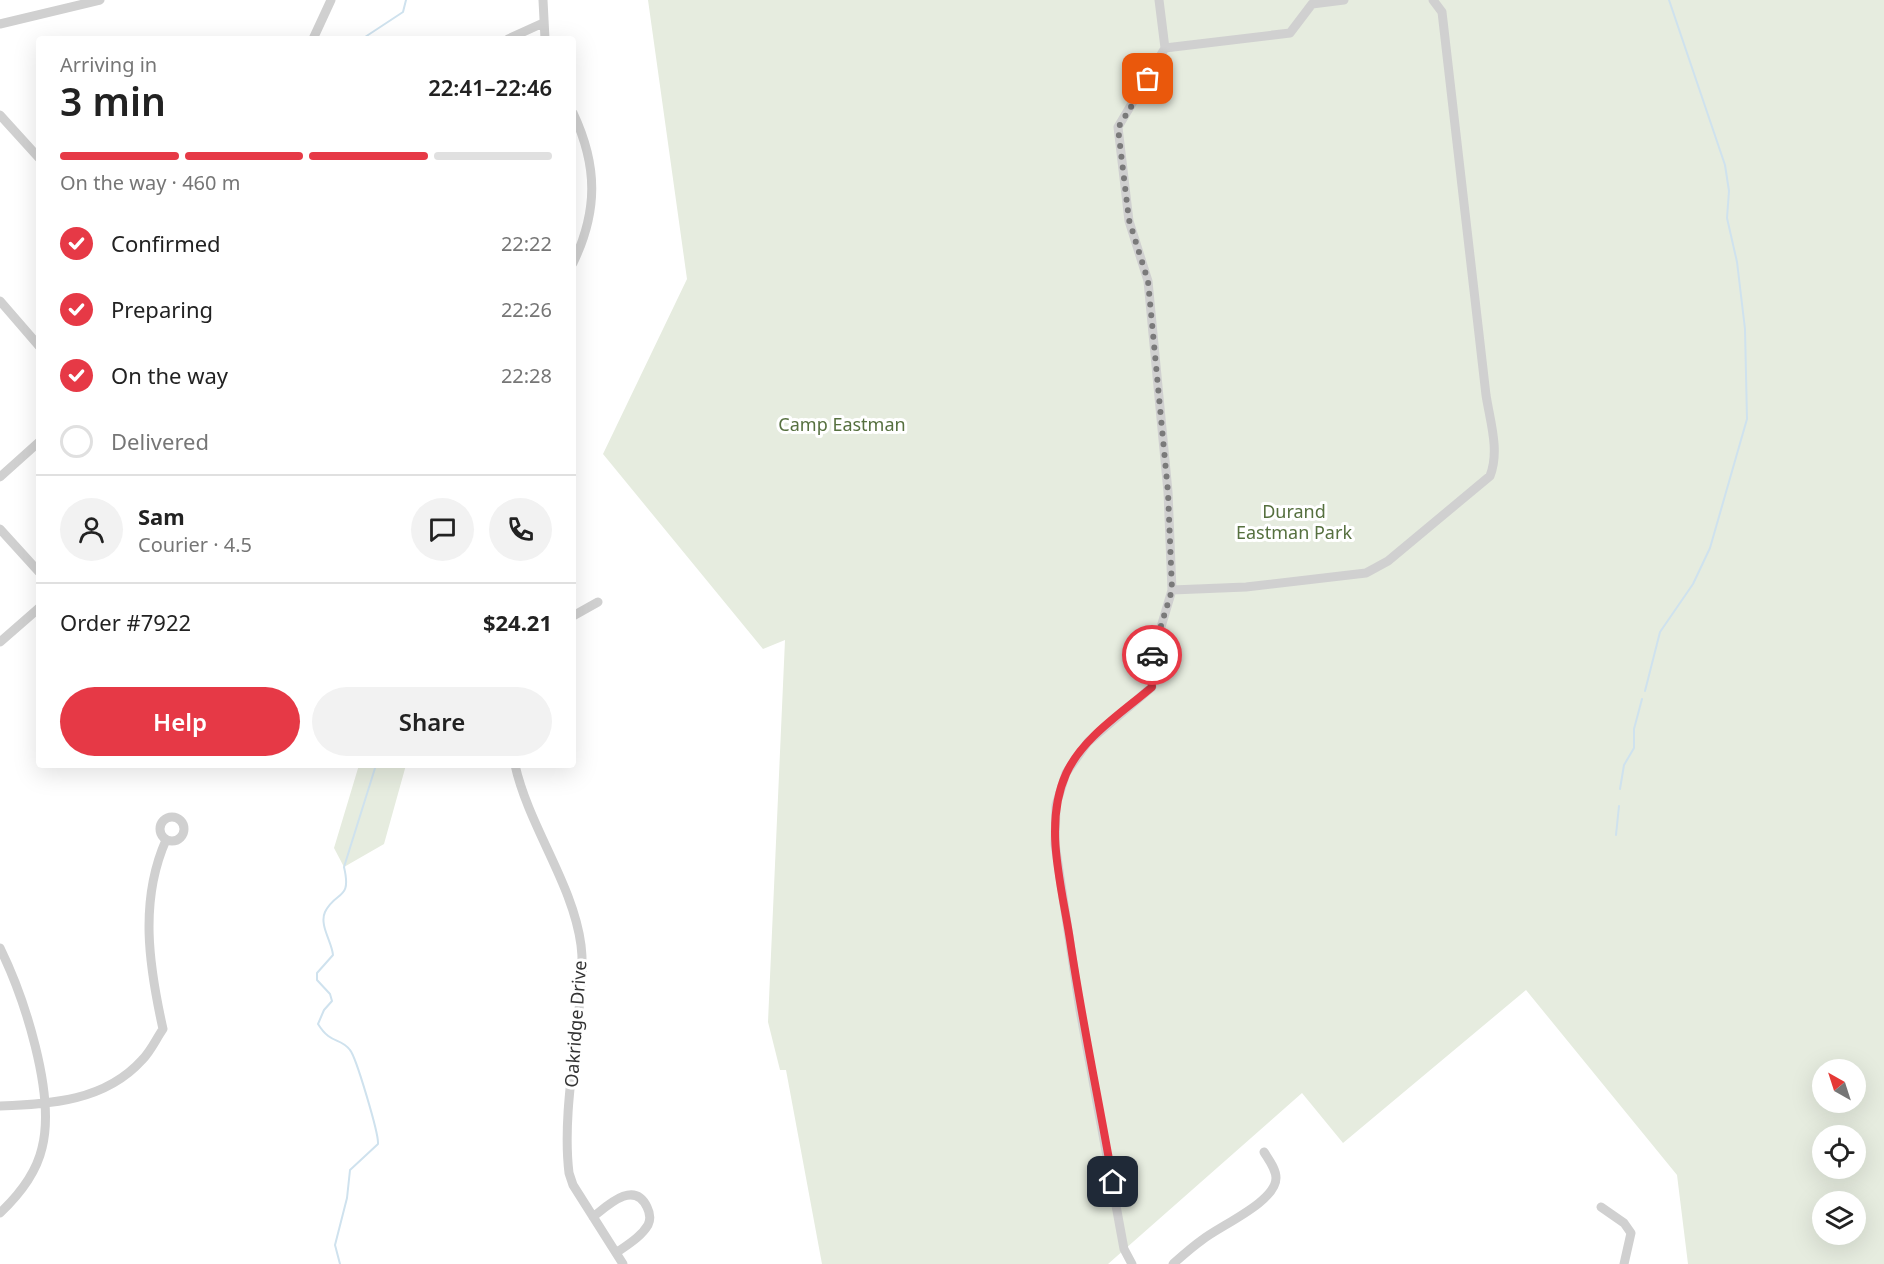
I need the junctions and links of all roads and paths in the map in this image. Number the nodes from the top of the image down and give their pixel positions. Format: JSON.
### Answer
{"nodes":[{"id":1,"x":100,"y":0,"type":"edge"},
{"id":2,"x":331,"y":0,"type":"edge"},
{"id":3,"x":543,"y":0,"type":"edge"},
{"id":4,"x":1159,"y":0,"type":"edge"},
{"id":5,"x":1344,"y":0,"type":"edge"},
{"id":6,"x":1433,"y":0,"type":"edge"},
{"id":7,"x":543,"y":23,"type":"junction"},
{"id":8,"x":0,"y":24,"type":"edge"},
{"id":9,"x":314,"y":36,"type":"edge"},
{"id":10,"x":515,"y":36,"type":"edge"},
{"id":11,"x":545,"y":36,"type":"edge"},
{"id":12,"x":1166,"y":48,"type":"junction"},
{"id":13,"x":0,"y":115,"type":"edge"},
{"id":14,"x":576,"y":121,"type":"edge"},
{"id":15,"x":36,"y":155,"type":"edge"},
{"id":16,"x":576,"y":257,"type":"edge"},
{"id":17,"x":0,"y":301,"type":"edge"},
{"id":18,"x":36,"y":343,"type":"edge"},
{"id":19,"x":36,"y":445,"type":"edge"},
{"id":20,"x":0,"y":477,"type":"edge"},
{"id":21,"x":0,"y":529,"type":"edge"},
{"id":22,"x":36,"y":569,"type":"edge"},
{"id":23,"x":1172,"y":590,"type":"junction"},
{"id":24,"x":598,"y":602,"type":"dead end"},
{"id":25,"x":36,"y":611,"type":"edge"},
{"id":26,"x":576,"y":614,"type":"edge"},
{"id":27,"x":0,"y":642,"type":"edge"},
{"id":28,"x":516,"y":768,"type":"edge"},
{"id":29,"x":166,"y":840,"type":"dead end"},
{"id":30,"x":0,"y":948,"type":"edge"},
{"id":31,"x":44,"y":1105,"type":"junction"},
{"id":32,"x":0,"y":1106,"type":"edge"},
{"id":33,"x":1264,"y":1152,"type":"dead end"},
{"id":34,"x":1601,"y":1207,"type":"dead end"},
{"id":35,"x":0,"y":1212,"type":"edge"},
{"id":36,"x":593,"y":1217,"type":"junction"},
{"id":37,"x":616,"y":1253,"type":"junction"},
{"id":38,"x":623,"y":1264,"type":"edge"},
{"id":39,"x":1132,"y":1264,"type":"edge"},
{"id":40,"x":1173,"y":1264,"type":"edge"},
{"id":41,"x":1624,"y":1264,"type":"edge"}],
"edges":[{"from":1,"to":8,"type":"street"},
{"from":2,"to":9,"type":"street"},
{"from":3,"to":7,"type":"street"},
{"from":4,"to":12,"type":"street"},
{"from":5,"to":12,"type":"street"},
{"from":6,"to":23,"type":"street"},
{"from":7,"to":10,"type":"street"},
{"from":7,"to":11,"type":"street"},
{"from":12,"to":23,"type":"street"},
{"from":13,"to":15,"type":"street"},
{"from":14,"to":16,"type":"street"},
{"from":17,"to":18,"type":"street"},
{"from":19,"to":20,"type":"street"},
{"from":21,"to":22,"type":"street"},
{"from":23,"to":39,"type":"street"},
{"from":24,"to":26,"type":"street"},
{"from":25,"to":27,"type":"street"},
{"from":28,"to":36,"type":"street","name":"Oakridge Drive"},
{"from":29,"to":31,"type":"street"},
{"from":30,"to":31,"type":"street"},
{"from":31,"to":32,"type":"street"},
{"from":31,"to":35,"type":"street"},
{"from":33,"to":40,"type":"street"},
{"from":34,"to":41,"type":"street"},
{"from":36,"to":37,"type":"street","name":"Oakridge Drive"},
{"from":36,"to":37,"type":"street"},
{"from":37,"to":38,"type":"street","name":"Oakridge Drive"}]}
